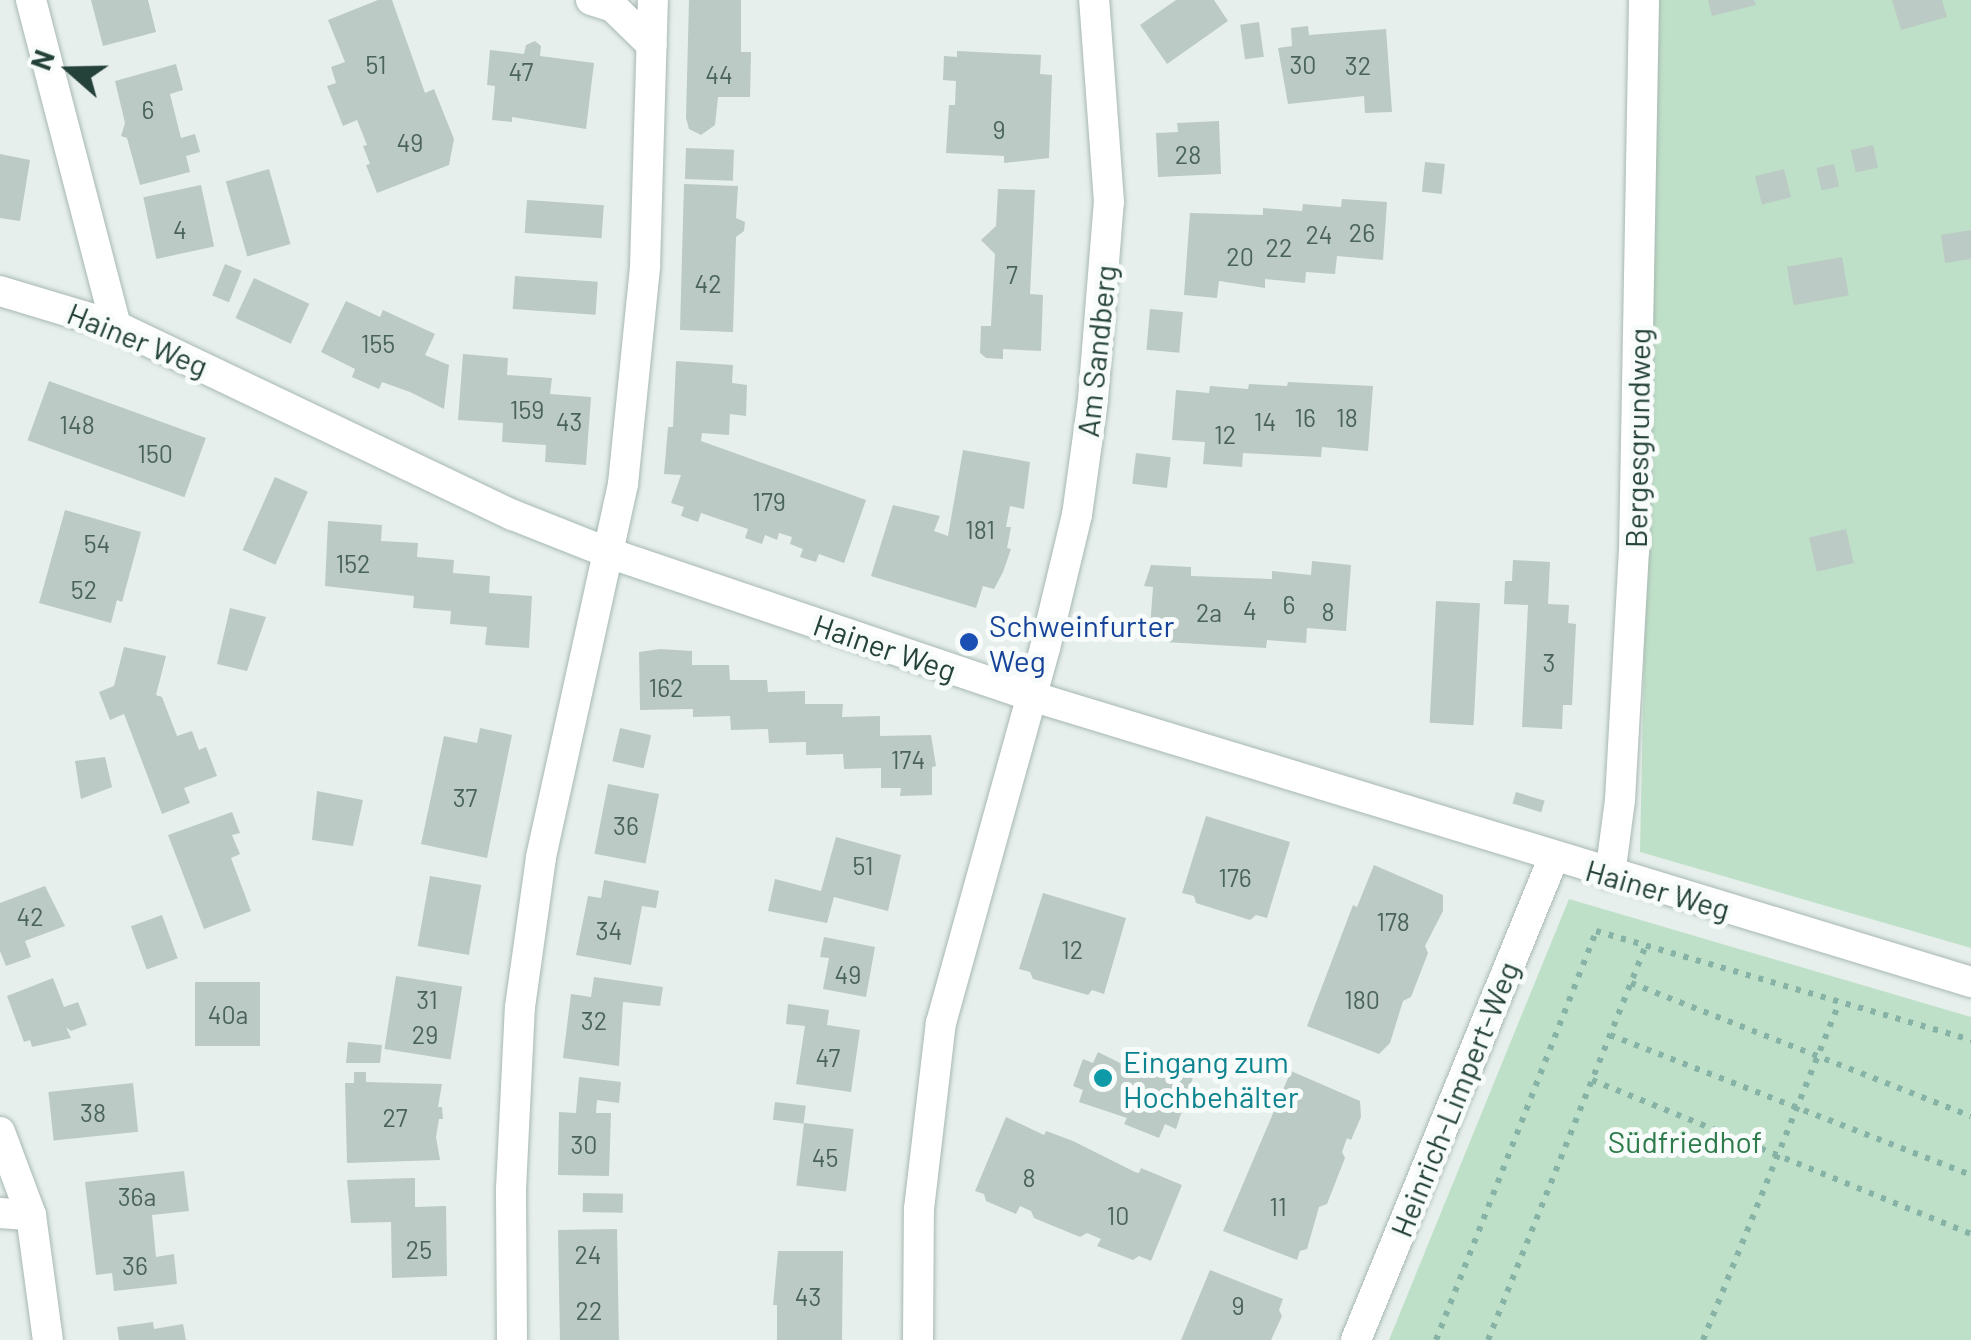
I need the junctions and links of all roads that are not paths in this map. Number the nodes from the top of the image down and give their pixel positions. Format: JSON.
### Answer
{"nodes":[{"id":1,"x":32,"y":0,"type":"edge"},
{"id":2,"x":591,"y":0,"type":"edge"},
{"id":3,"x":653,"y":0,"type":"edge"},
{"id":4,"x":1094,"y":0,"type":"edge"},
{"id":5,"x":1644,"y":0,"type":"edge"},
{"id":6,"x":652,"y":45,"type":"junction"},
{"id":7,"x":0,"y":291,"type":"edge"},
{"id":8,"x":116,"y":326,"type":"junction"},
{"id":9,"x":609,"y":553,"type":"junction"},
{"id":10,"x":1031,"y":696,"type":"junction"},
{"id":11,"x":1553,"y":859,"type":"junction"},
{"id":12,"x":1610,"y":874,"type":"junction"},
{"id":13,"x":1971,"y":982,"type":"edge"},
{"id":14,"x":0,"y":1132,"type":"edge"},
{"id":15,"x":0,"y":1214,"type":"edge"},
{"id":16,"x":31,"y":1215,"type":"junction"},
{"id":17,"x":48,"y":1340,"type":"edge"},
{"id":18,"x":512,"y":1340,"type":"edge"},
{"id":19,"x":918,"y":1340,"type":"edge"},
{"id":20,"x":1356,"y":1340,"type":"edge"}],
"edges":[{"from":1,"to":8,"type":"street"},
{"from":2,"to":6,"type":"street"},
{"from":3,"to":6,"type":"street"},
{"from":4,"to":10,"type":"street","name":"Am Sandberg"},
{"from":5,"to":12,"type":"street","name":"Bergesgrundweg"},
{"from":6,"to":9,"type":"street"},
{"from":7,"to":8,"type":"street","name":"Hainer Weg"},
{"from":8,"to":9,"type":"street","name":"Hainer Weg"},
{"from":9,"to":10,"type":"street","name":"Hainer Weg"},
{"from":9,"to":18,"type":"street"},
{"from":10,"to":11,"type":"street","name":"Hainer Weg"},
{"from":10,"to":19,"type":"street","name":"Am Sandberg"},
{"from":11,"to":12,"type":"street","name":"Hainer Weg"},
{"from":11,"to":20,"type":"street","name":"Heinrich-Limpert-Weg"},
{"from":12,"to":13,"type":"street","name":"Hainer Weg"},
{"from":14,"to":16,"type":"street"},
{"from":15,"to":16,"type":"street"},
{"from":16,"to":17,"type":"street"}]}
